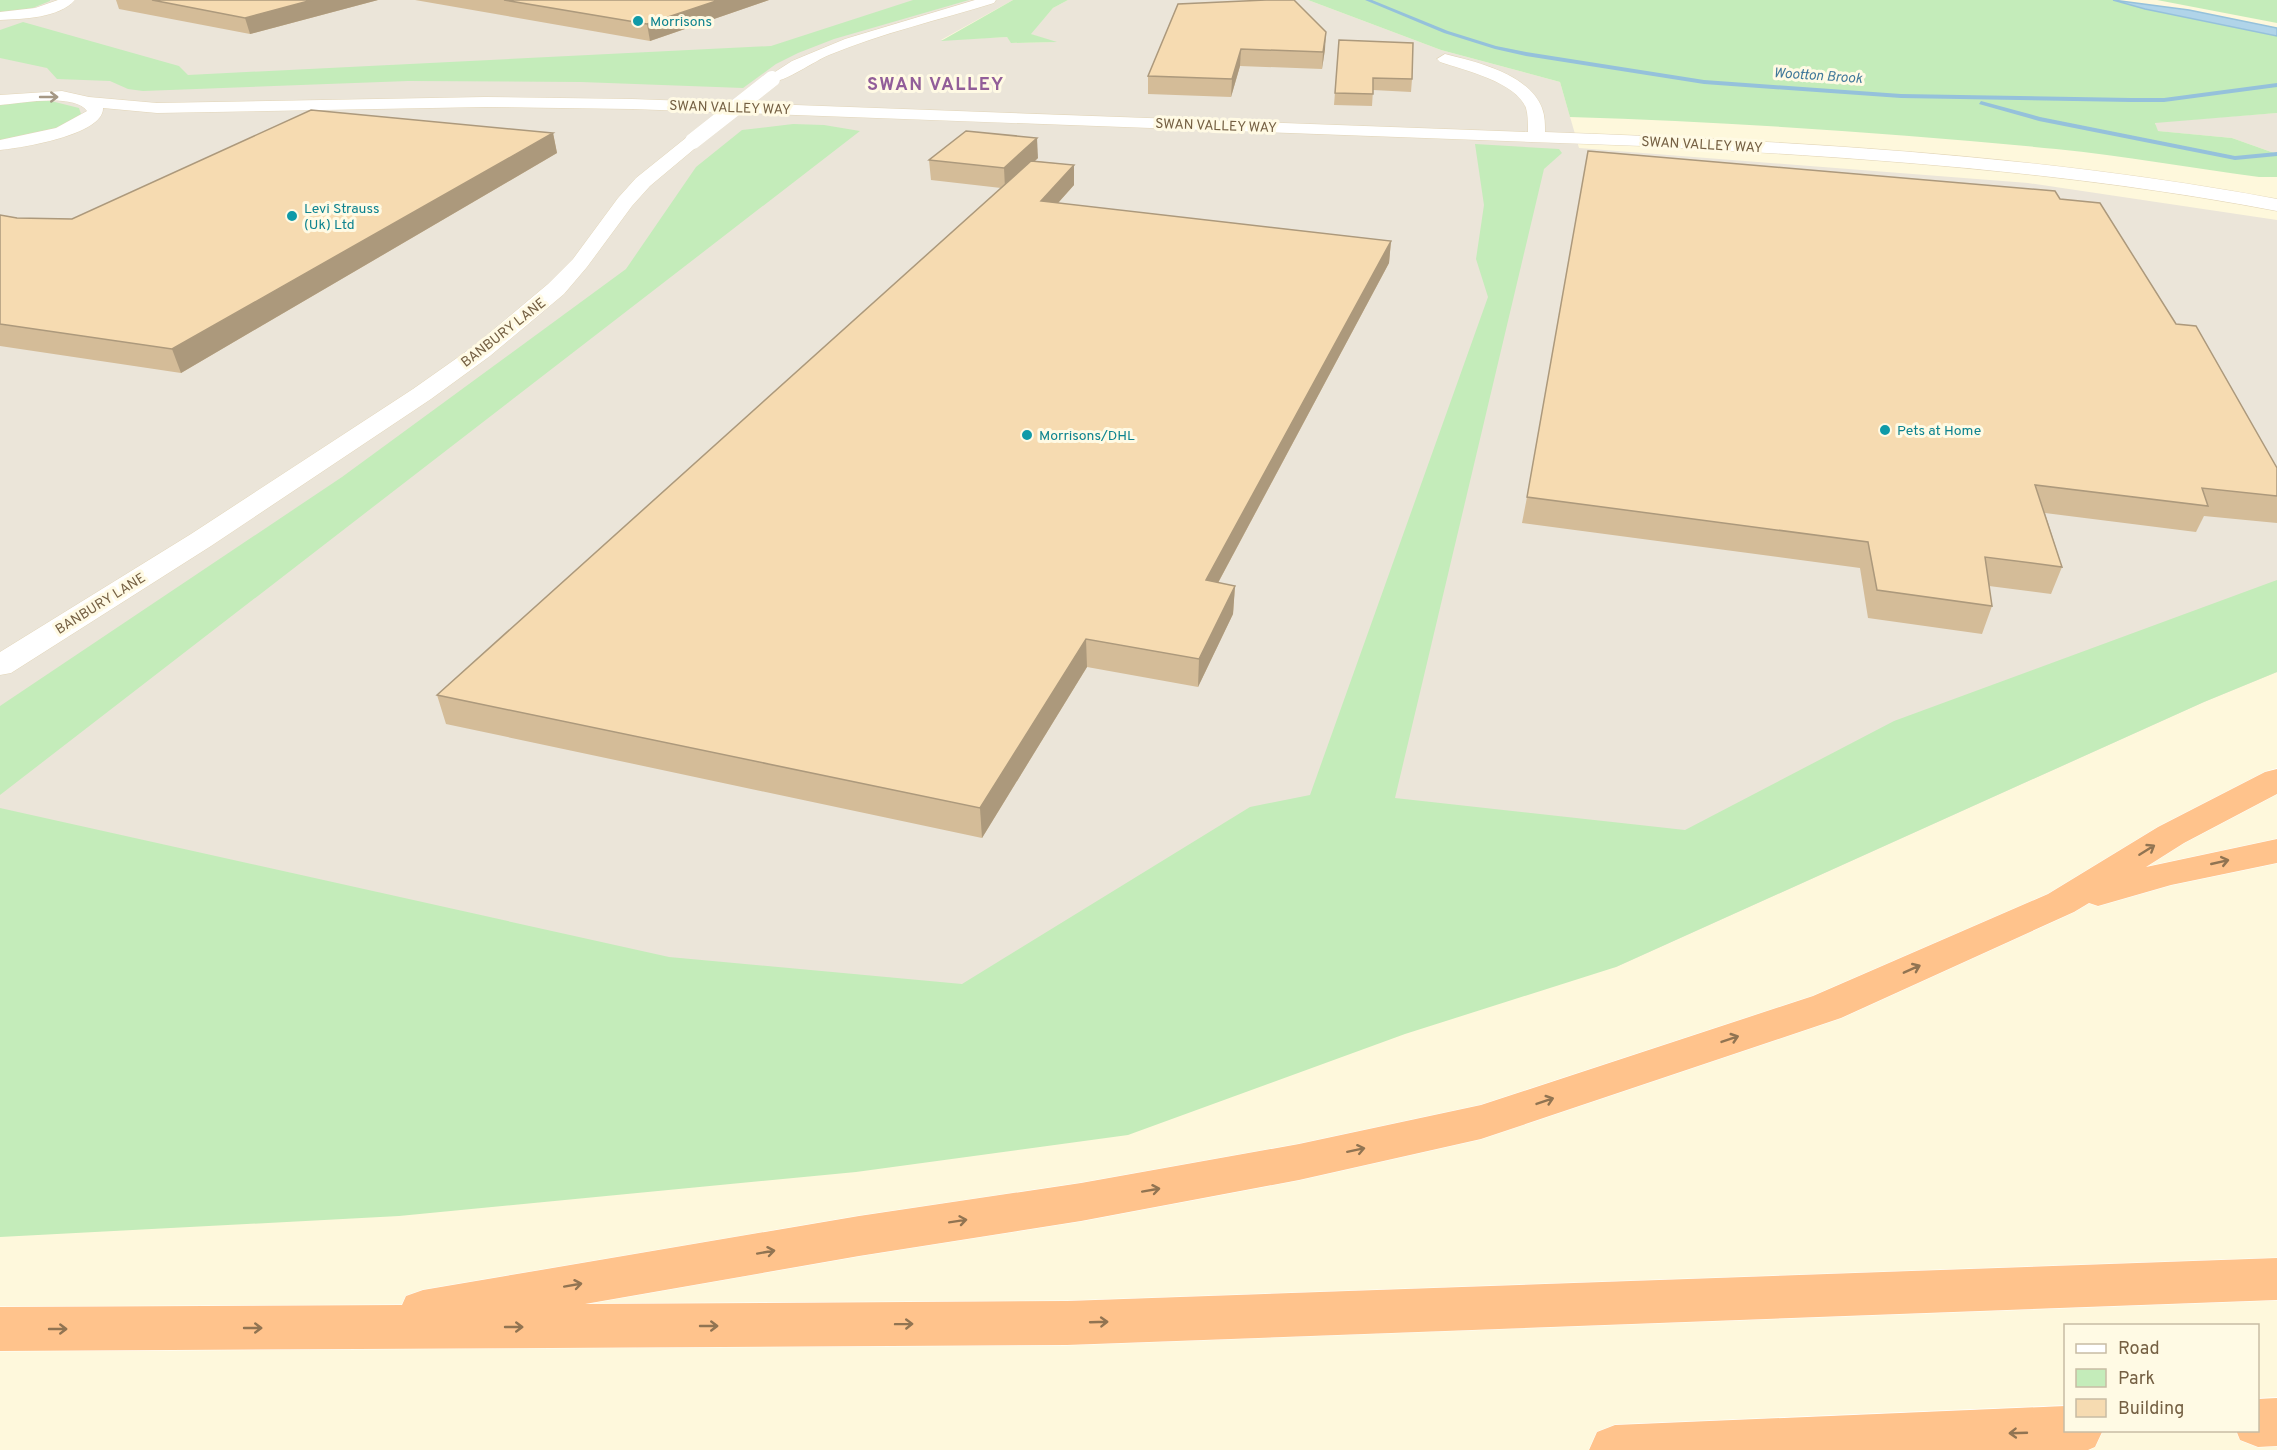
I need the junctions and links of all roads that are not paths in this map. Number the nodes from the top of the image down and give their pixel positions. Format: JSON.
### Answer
{"nodes":[{"id":1,"x":68,"y":0,"type":"edge"},
{"id":2,"x":989,"y":0,"type":"edge"},
{"id":3,"x":1,"y":16,"type":"edge"},
{"id":4,"x":1445,"y":59,"type":"dead end"},
{"id":5,"x":1477,"y":70,"type":"junction"},
{"id":6,"x":1452,"y":75,"type":"dead end"},
{"id":7,"x":0,"y":89,"type":"edge"},
{"id":8,"x":25,"y":98,"type":"junction"},
{"id":9,"x":0,"y":100,"type":"edge"},
{"id":10,"x":89,"y":102,"type":"junction"},
{"id":11,"x":197,"y":108,"type":"junction"},
{"id":12,"x":74,"y":128,"type":"junction"},
{"id":13,"x":1537,"y":137,"type":"junction"},
{"id":14,"x":36,"y":139,"type":"junction"},
{"id":15,"x":0,"y":145,"type":"edge"},
{"id":16,"x":0,"y":150,"type":"edge"},
{"id":17,"x":2233,"y":196,"type":"junction"},
{"id":18,"x":2277,"y":196,"type":"edge"},
{"id":19,"x":2277,"y":205,"type":"edge"},
{"id":20,"x":0,"y":666,"type":"edge"},
{"id":21,"x":2277,"y":780,"type":"edge"},
{"id":22,"x":2277,"y":851,"type":"edge"},
{"id":23,"x":2061,"y":903,"type":"junction"},
{"id":24,"x":2277,"y":1279,"type":"edge"},
{"id":25,"x":330,"y":1327,"type":"junction"},
{"id":26,"x":0,"y":1329,"type":"edge"},
{"id":27,"x":2277,"y":1422,"type":"edge"},
{"id":28,"x":2259,"y":1423,"type":"edge"},
{"id":29,"x":2064,"y":1432,"type":"edge"},
{"id":30,"x":1615,"y":1450,"type":"edge"}],
"edges":[{"from":1,"to":3,"type":"street"},
{"from":2,"to":20,"type":"street","name":"BANBURY LANE","bridge":true},
{"from":4,"to":5,"type":"street"},
{"from":5,"to":6,"type":"street"},
{"from":5,"to":13,"type":"street"},
{"from":7,"to":8,"type":"street"},
{"from":8,"to":9,"type":"street","name":"SWAN VALLEY WAY"},
{"from":8,"to":10,"type":"street","name":"SWAN VALLEY WAY","one_way":true},
{"from":10,"to":11,"type":"street","name":"SWAN VALLEY WAY"},
{"from":10,"to":12,"type":"street"},
{"from":11,"to":12,"type":"street","name":"SWAN VALLEY WAY"},
{"from":11,"to":13,"type":"street","name":"SWAN VALLEY WAY"},
{"from":12,"to":14,"type":"street","name":"SWAN VALLEY WAY"},
{"from":13,"to":17,"type":"street","name":"SWAN VALLEY WAY"},
{"from":14,"to":15,"type":"street"},
{"from":14,"to":16,"type":"street"},
{"from":17,"to":18,"type":"street","name":"SWAN VALLEY WAY"},
{"from":17,"to":19,"type":"street","name":"SWAN VALLEY WAY"},
{"from":23,"to":21,"type":"highway","one_way":true},
{"from":23,"to":22,"type":"highway","one_way":true},
{"from":25,"to":23,"type":"highway","one_way":true},
{"from":25,"to":24,"type":"highway","one_way":true},
{"from":26,"to":25,"type":"highway","one_way":true},
{"from":27,"to":28,"type":"highway"},
{"from":29,"to":30,"type":"highway","one_way":true}]}
